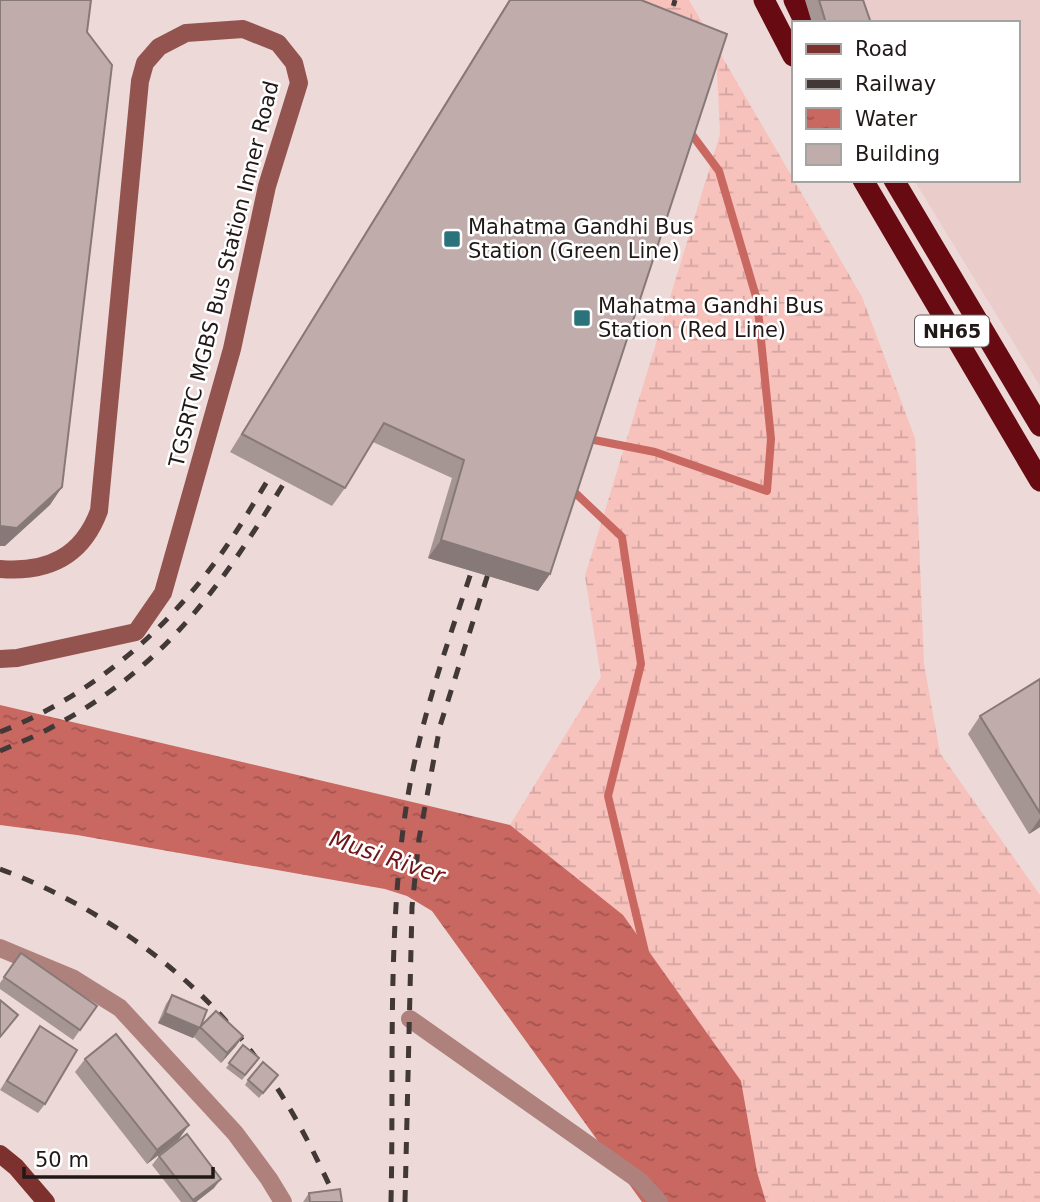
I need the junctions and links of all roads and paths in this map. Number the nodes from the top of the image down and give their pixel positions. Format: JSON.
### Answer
{"nodes":[{"id":1,"x":764,"y":0,"type":"edge"},
{"id":2,"x":794,"y":0,"type":"edge"},
{"id":3,"x":804,"y":21,"type":"edge"},
{"id":4,"x":792,"y":54,"type":"edge"},
{"id":5,"x":864,"y":182,"type":"edge"},
{"id":6,"x":895,"y":182,"type":"edge"},
{"id":7,"x":1040,"y":426,"type":"edge"},
{"id":8,"x":1040,"y":481,"type":"edge"},
{"id":9,"x":0,"y":569,"type":"edge"},
{"id":10,"x":0,"y":659,"type":"edge"},
{"id":11,"x":0,"y":948,"type":"edge"},
{"id":12,"x":410,"y":1019,"type":"dead end"},
{"id":13,"x":0,"y":1154,"type":"edge"},
{"id":14,"x":46,"y":1202,"type":"edge"},
{"id":15,"x":283,"y":1202,"type":"edge"},
{"id":16,"x":659,"y":1202,"type":"edge"}],
"edges":[{"from":1,"to":4,"type":"highway"},
{"from":2,"to":3,"type":"highway"},
{"from":5,"to":8,"type":"highway","number":"NH65"},
{"from":6,"to":7,"type":"highway","number":"NH65"},
{"from":9,"to":10,"type":"street","name":"TGSRTC MGBS Bus Station Inner Road"},
{"from":11,"to":15,"type":"street"},
{"from":12,"to":16,"type":"street"},
{"from":13,"to":14,"type":"main road"}]}
